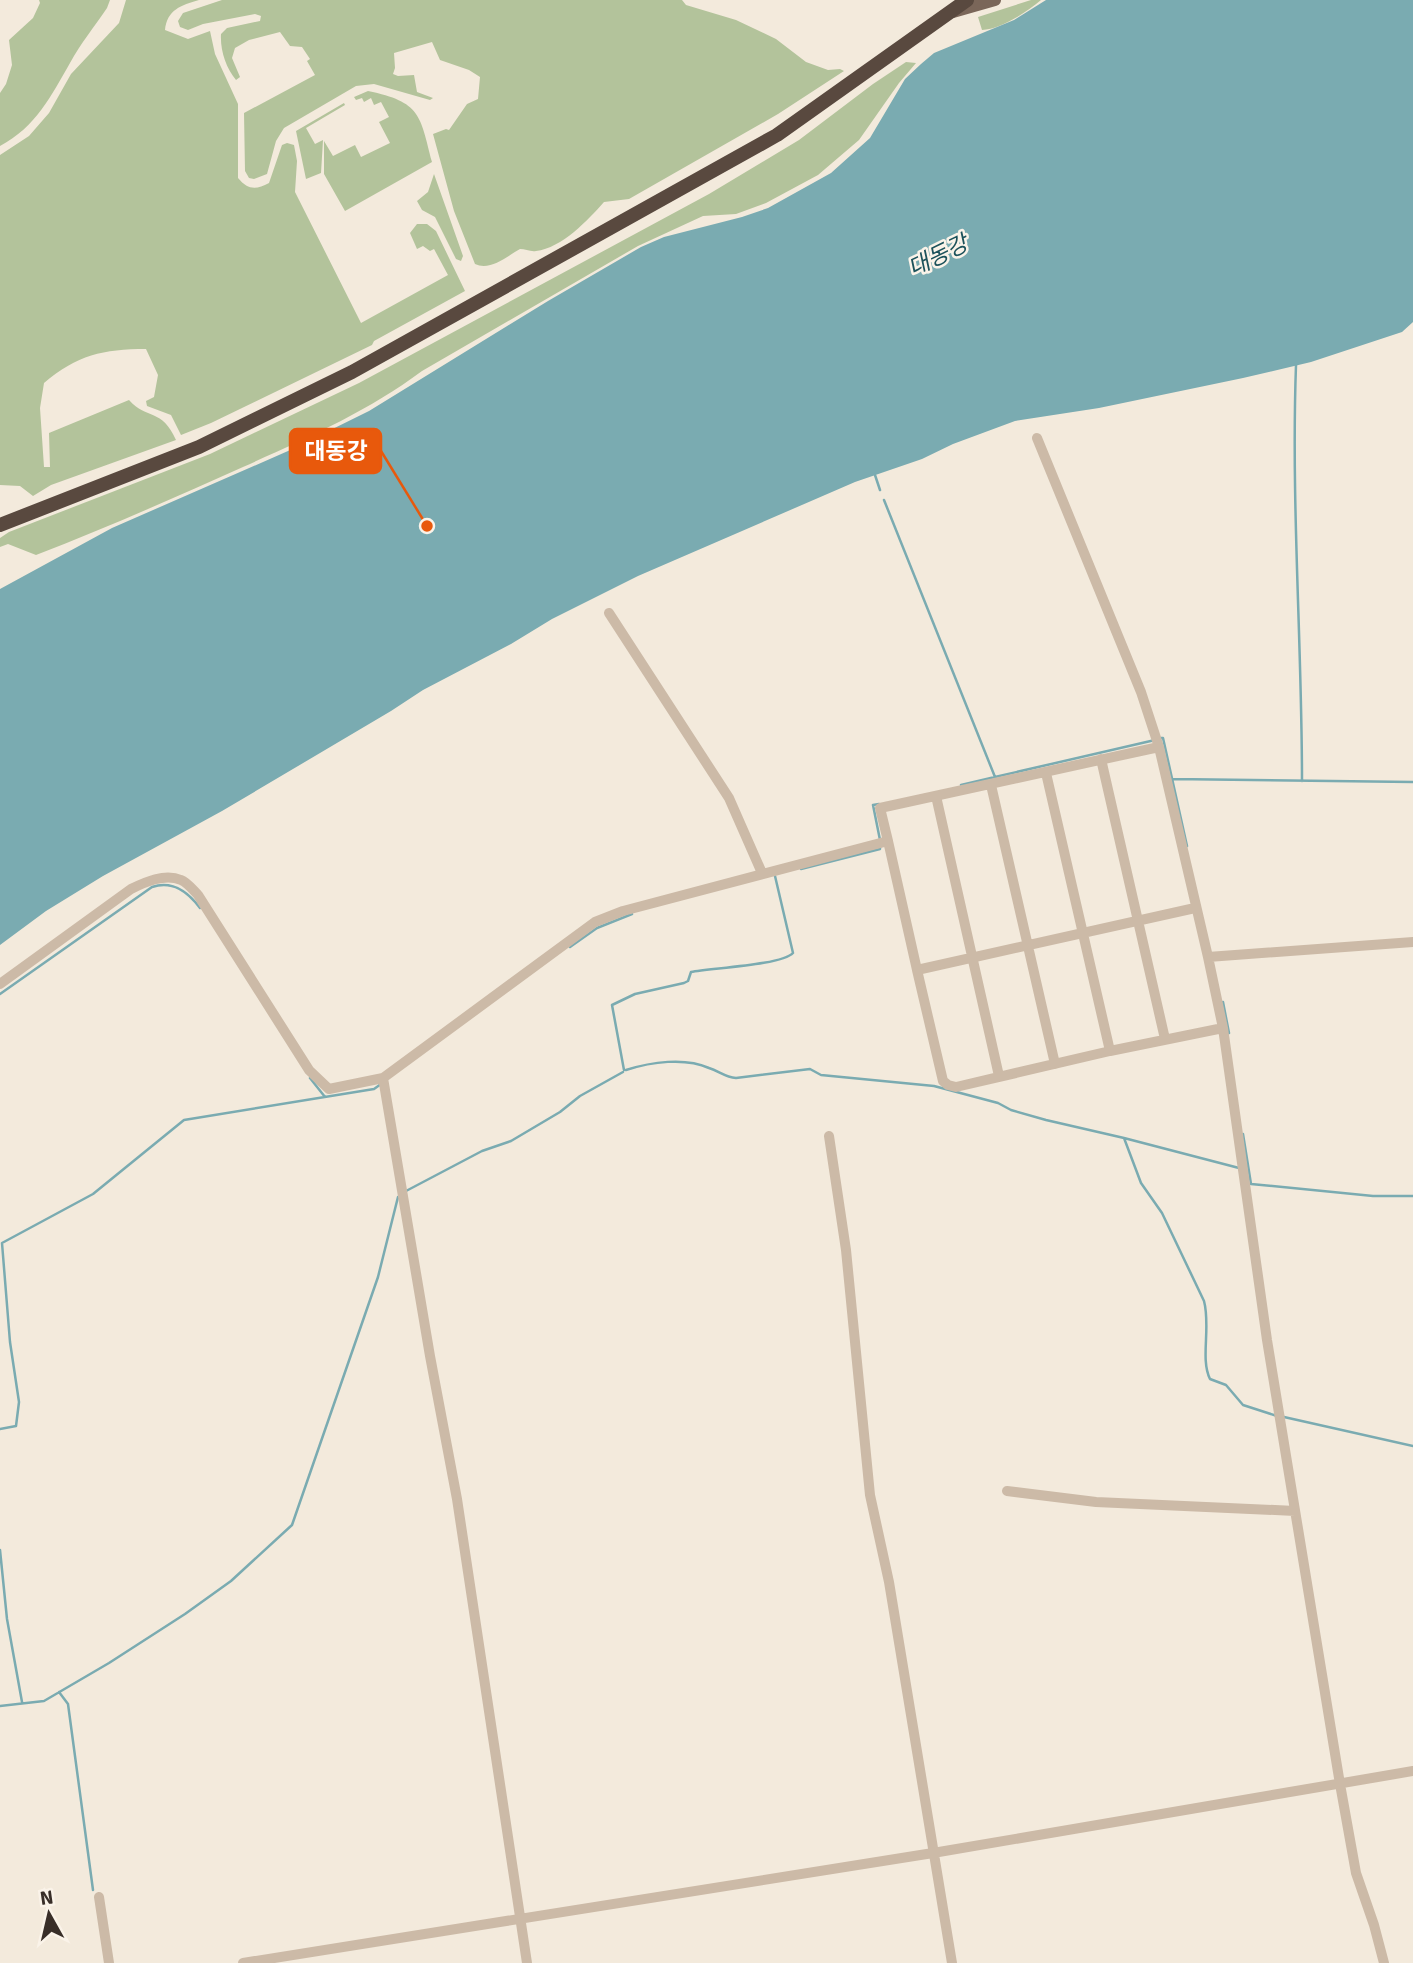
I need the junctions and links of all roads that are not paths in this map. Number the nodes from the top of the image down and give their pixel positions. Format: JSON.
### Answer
{"nodes":[{"id":1,"x":967,"y":0,"type":"edge"},
{"id":2,"x":995,"y":0,"type":"edge"},
{"id":3,"x":950,"y":13,"type":"junction"},
{"id":4,"x":1037,"y":438,"type":"dead end"},
{"id":5,"x":0,"y":525,"type":"edge"},
{"id":6,"x":609,"y":613,"type":"dead end"},
{"id":7,"x":1159,"y":747,"type":"junction"},
{"id":8,"x":1101,"y":760,"type":"junction"},
{"id":9,"x":1046,"y":773,"type":"junction"},
{"id":10,"x":991,"y":785,"type":"junction"},
{"id":11,"x":936,"y":796,"type":"junction"},
{"id":12,"x":888,"y":841,"type":"junction"},
{"id":13,"x":762,"y":873,"type":"junction"},
{"id":14,"x":1195,"y":908,"type":"junction"},
{"id":15,"x":1138,"y":921,"type":"junction"},
{"id":16,"x":1083,"y":933,"type":"junction"},
{"id":17,"x":1413,"y":942,"type":"edge"},
{"id":18,"x":1028,"y":944,"type":"junction"},
{"id":19,"x":1208,"y":957,"type":"junction"},
{"id":20,"x":973,"y":958,"type":"junction"},
{"id":21,"x":917,"y":970,"type":"junction"},
{"id":22,"x":0,"y":984,"type":"edge"},
{"id":23,"x":1223,"y":1028,"type":"junction"},
{"id":24,"x":1165,"y":1040,"type":"junction"},
{"id":25,"x":1110,"y":1051,"type":"junction"},
{"id":26,"x":1055,"y":1064,"type":"junction"},
{"id":27,"x":999,"y":1076,"type":"junction"},
{"id":28,"x":383,"y":1078,"type":"junction"},
{"id":29,"x":829,"y":1136,"type":"dead end"},
{"id":30,"x":1007,"y":1492,"type":"dead end"},
{"id":31,"x":1295,"y":1511,"type":"junction"},
{"id":32,"x":1413,"y":1771,"type":"edge"},
{"id":33,"x":1340,"y":1784,"type":"junction"},
{"id":34,"x":933,"y":1853,"type":"junction"},
{"id":35,"x":99,"y":1898,"type":"dead end"},
{"id":36,"x":519,"y":1919,"type":"junction"},
{"id":37,"x":109,"y":1963,"type":"edge"},
{"id":38,"x":243,"y":1963,"type":"edge"},
{"id":39,"x":527,"y":1963,"type":"edge"},
{"id":40,"x":952,"y":1963,"type":"edge"},
{"id":41,"x":1384,"y":1963,"type":"edge"}],
"edges":[{"from":1,"to":3,"type":"highway"},
{"from":2,"to":3,"type":"main road"},
{"from":3,"to":5,"type":"highway"},
{"from":4,"to":7,"type":"street"},
{"from":6,"to":13,"type":"street"},
{"from":7,"to":8,"type":"street"},
{"from":7,"to":14,"type":"street"},
{"from":8,"to":9,"type":"street"},
{"from":8,"to":15,"type":"street"},
{"from":9,"to":10,"type":"street"},
{"from":9,"to":16,"type":"street"},
{"from":10,"to":11,"type":"street"},
{"from":10,"to":18,"type":"street"},
{"from":11,"to":12,"type":"street"},
{"from":11,"to":20,"type":"street"},
{"from":12,"to":13,"type":"street"},
{"from":12,"to":21,"type":"street"},
{"from":13,"to":28,"type":"street"},
{"from":14,"to":15,"type":"street"},
{"from":14,"to":19,"type":"street"},
{"from":15,"to":16,"type":"street"},
{"from":15,"to":24,"type":"street"},
{"from":16,"to":18,"type":"street"},
{"from":16,"to":25,"type":"street"},
{"from":17,"to":19,"type":"street"},
{"from":18,"to":20,"type":"street"},
{"from":18,"to":26,"type":"street"},
{"from":19,"to":23,"type":"street"},
{"from":20,"to":21,"type":"street"},
{"from":20,"to":27,"type":"street"},
{"from":21,"to":27,"type":"street"},
{"from":22,"to":28,"type":"street"},
{"from":23,"to":24,"type":"street"},
{"from":23,"to":31,"type":"street"},
{"from":24,"to":25,"type":"street"},
{"from":25,"to":26,"type":"street"},
{"from":26,"to":27,"type":"street"},
{"from":28,"to":36,"type":"street"},
{"from":29,"to":34,"type":"street"},
{"from":30,"to":31,"type":"street"},
{"from":31,"to":33,"type":"street"},
{"from":32,"to":33,"type":"street"},
{"from":33,"to":34,"type":"street"},
{"from":33,"to":41,"type":"street"},
{"from":34,"to":36,"type":"street"},
{"from":34,"to":40,"type":"street"},
{"from":35,"to":37,"type":"street"},
{"from":36,"to":38,"type":"street"},
{"from":36,"to":39,"type":"street"}]}
